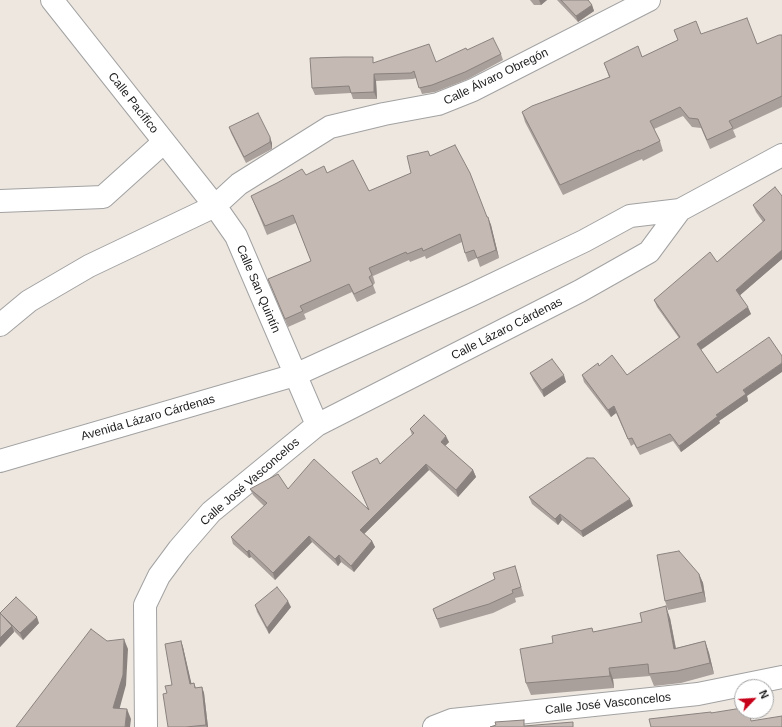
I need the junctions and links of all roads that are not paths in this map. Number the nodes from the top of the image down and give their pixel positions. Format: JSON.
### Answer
{"nodes":[{"id":1,"x":52,"y":0,"type":"edge"},
{"id":2,"x":649,"y":0,"type":"edge"},
{"id":3,"x":164,"y":142,"type":"junction"},
{"id":4,"x":782,"y":155,"type":"edge"},
{"id":5,"x":0,"y":201,"type":"edge"},
{"id":6,"x":215,"y":206,"type":"junction"},
{"id":7,"x":680,"y":210,"type":"junction"},
{"id":8,"x":0,"y":326,"type":"edge"},
{"id":9,"x":295,"y":375,"type":"junction"},
{"id":10,"x":317,"y":425,"type":"junction"},
{"id":11,"x":0,"y":461,"type":"edge"},
{"id":12,"x":782,"y":677,"type":"edge"},
{"id":13,"x":146,"y":727,"type":"edge"},
{"id":14,"x":434,"y":727,"type":"edge"}],
"edges":[{"from":1,"to":3,"type":"street","name":"Calle Pacífico"},
{"from":2,"to":6,"type":"street","name":"Calle Álvaro Obregón"},
{"from":3,"to":5,"type":"street"},
{"from":3,"to":6,"type":"street","name":"Calle Pacífico"},
{"from":4,"to":7,"type":"street","name":"Calle Lázaro Cárdenas"},
{"from":6,"to":8,"type":"street","name":"Calle Álvaro Obregón"},
{"from":6,"to":9,"type":"street","name":"Calle San Quintín"},
{"from":7,"to":9,"type":"street","name":"Calle Lázaro Cárdenas"},
{"from":7,"to":10,"type":"street","name":"Calle Lázaro Cárdenas"},
{"from":9,"to":10,"type":"street"},
{"from":9,"to":11,"type":"street","name":"Avenida Lázaro Cárdenas"},
{"from":10,"to":13,"type":"street","name":"Calle José Vasconcelos"},
{"from":12,"to":14,"type":"street","name":"Calle José Vasconcelos"}]}
